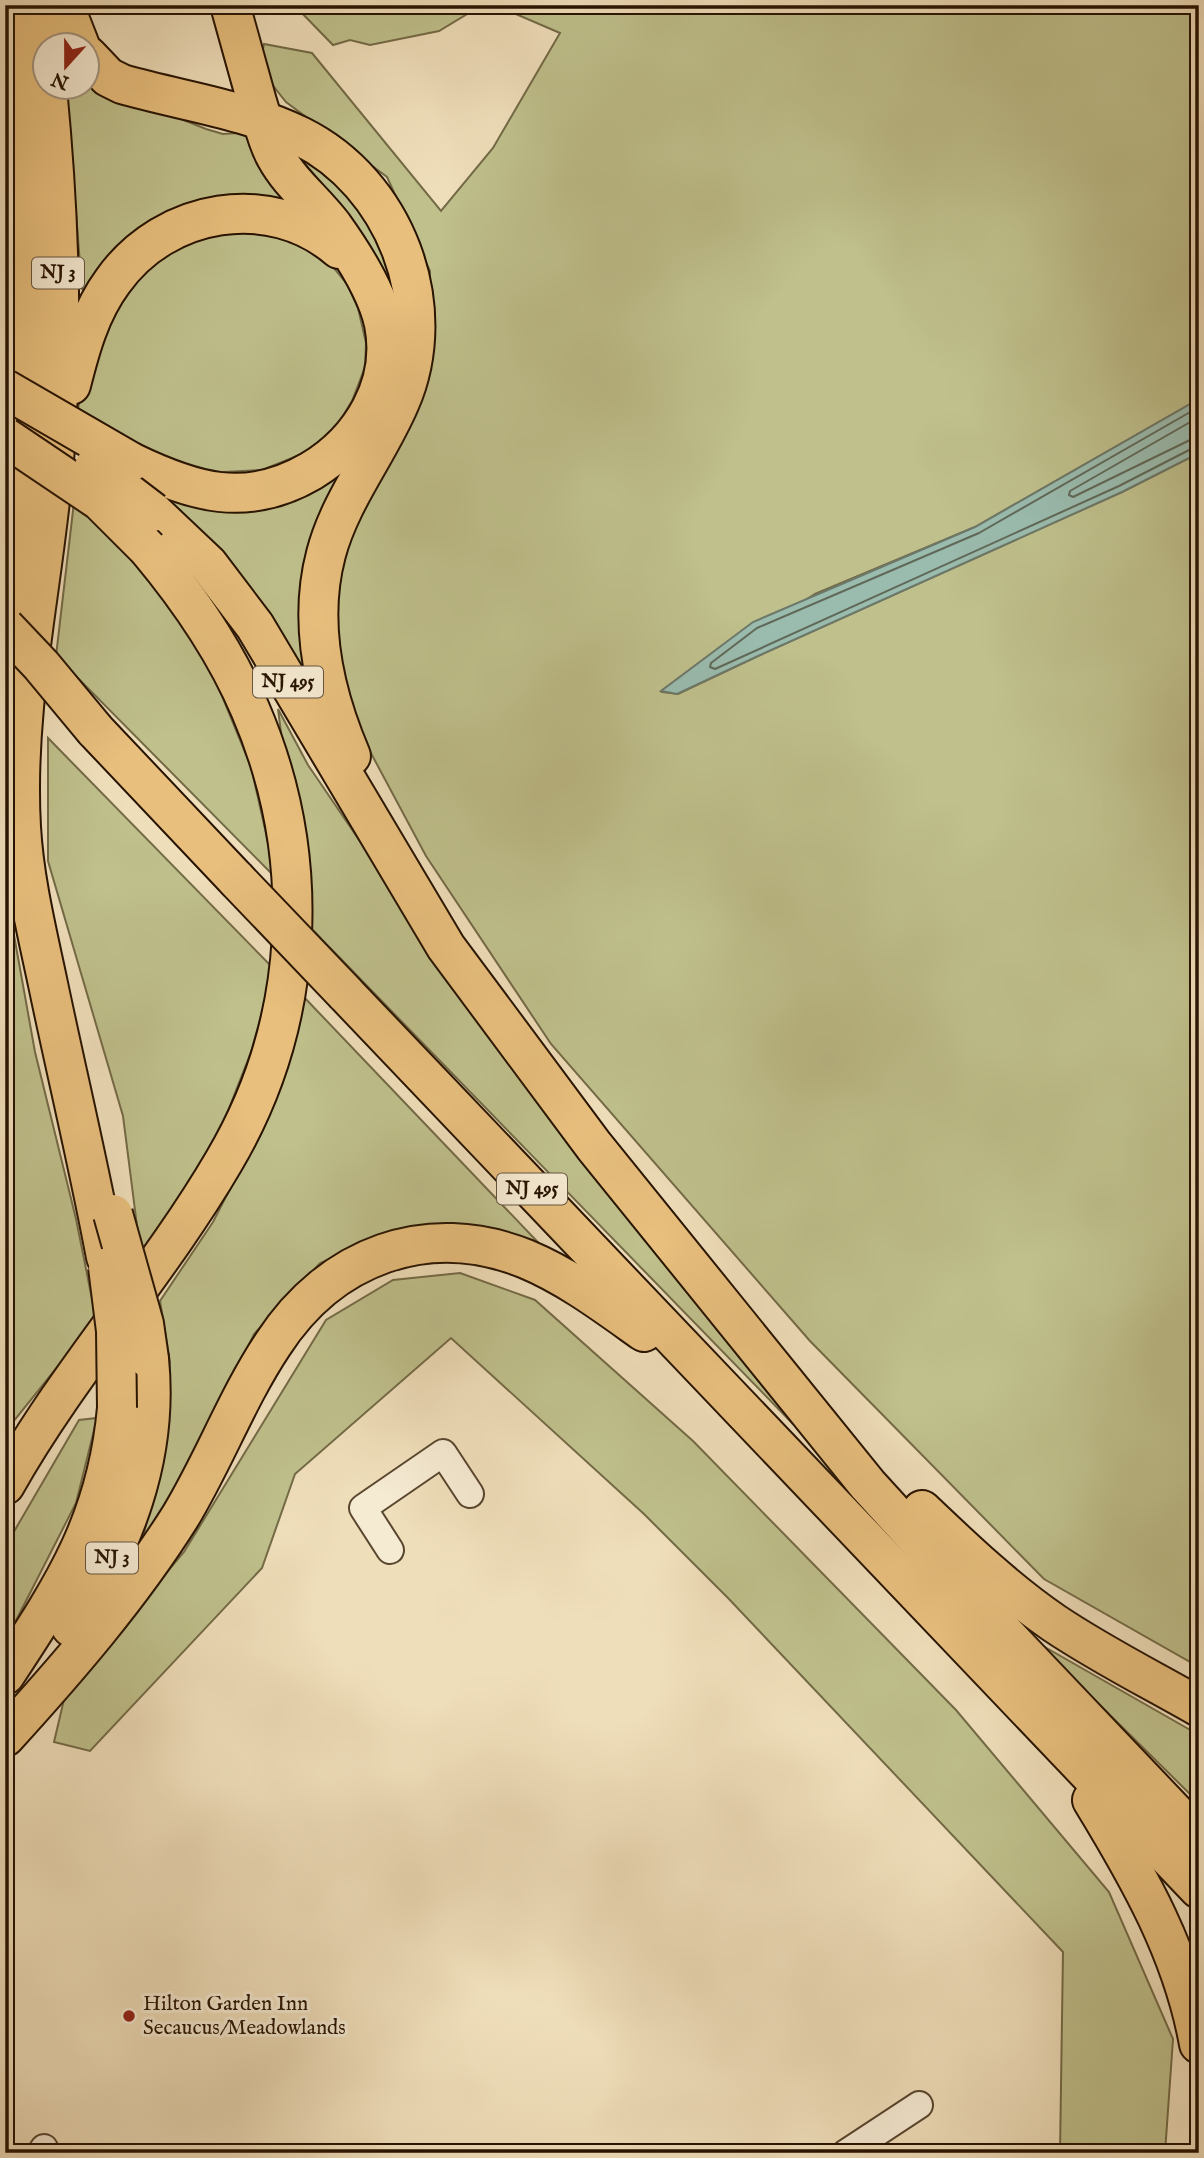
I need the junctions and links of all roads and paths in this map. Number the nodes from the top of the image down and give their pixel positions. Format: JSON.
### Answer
{"nodes":[{"id":1,"x":64,"y":5,"type":"edge"},
{"id":2,"x":230,"y":5,"type":"edge"},
{"id":3,"x":14,"y":10,"type":"edge"},
{"id":4,"x":75,"y":32,"type":"edge"},
{"id":5,"x":32,"y":44,"type":"edge"},
{"id":6,"x":102,"y":71,"type":"edge"},
{"id":7,"x":48,"y":102,"type":"edge"},
{"id":8,"x":262,"y":120,"type":"junction"},
{"id":9,"x":355,"y":262,"type":"junction"},
{"id":10,"x":5,"y":389,"type":"edge"},
{"id":11,"x":5,"y":410,"type":"edge"},
{"id":12,"x":5,"y":437,"type":"edge"},
{"id":13,"x":54,"y":459,"type":"junction"},
{"id":14,"x":5,"y":607,"type":"edge"},
{"id":15,"x":5,"y":627,"type":"edge"},
{"id":16,"x":5,"y":654,"type":"edge"},
{"id":17,"x":95,"y":730,"type":"junction"},
{"id":18,"x":400,"y":870,"type":"junction"},
{"id":19,"x":510,"y":1034,"type":"junction"},
{"id":20,"x":71,"y":1089,"type":"junction"},
{"id":21,"x":720,"y":1386,"type":"junction"},
{"id":22,"x":5,"y":1485,"type":"edge"},
{"id":23,"x":470,"y":1494,"type":"dead end"},
{"id":24,"x":390,"y":1550,"type":"dead end"},
{"id":25,"x":5,"y":1675,"type":"edge"},
{"id":26,"x":1199,"y":1707,"type":"edge"},
{"id":27,"x":5,"y":1735,"type":"edge"},
{"id":28,"x":1057,"y":1741,"type":"junction"},
{"id":29,"x":1199,"y":1838,"type":"edge"},
{"id":30,"x":1199,"y":1889,"type":"edge"},
{"id":31,"x":1199,"y":2044,"type":"edge"},
{"id":32,"x":919,"y":2105,"type":"dead end"},
{"id":33,"x":846,"y":2153,"type":"edge"}],
"edges":[{"from":1,"to":4,"type":"highway"},
{"from":2,"to":8,"type":"highway"},
{"from":3,"to":5,"type":"highway","number":"NJ 3"},
{"from":3,"to":14,"type":"highway","number":"NJ 3"},
{"from":6,"to":8,"type":"highway"},
{"from":7,"to":13,"type":"highway","number":"NJ 3"},
{"from":8,"to":9,"type":"highway"},
{"from":8,"to":18,"type":"highway"},
{"from":9,"to":10,"type":"highway","bridge":true},
{"from":9,"to":13,"type":"highway"},
{"from":11,"to":18,"type":"highway","number":"NJ 495","bridge":true},
{"from":12,"to":22,"type":"highway","bridge":true},
{"from":13,"to":20,"type":"highway","number":"NJ 3"},
{"from":15,"to":17,"type":"highway","number":"NJ 495","bridge":true},
{"from":16,"to":17,"type":"highway","bridge":true},
{"from":17,"to":21,"type":"highway","number":"NJ 495","bridge":true},
{"from":18,"to":19,"type":"highway","number":"NJ 495"},
{"from":19,"to":26,"type":"highway"},
{"from":19,"to":29,"type":"highway"},
{"from":20,"to":25,"type":"highway","number":"NJ 3","bridge":true},
{"from":20,"to":27,"type":"highway","number":"NJ 3","bridge":true},
{"from":21,"to":27,"type":"highway"},
{"from":21,"to":28,"type":"highway","number":"NJ 495"},
{"from":23,"to":24,"type":"lane"},
{"from":28,"to":30,"type":"highway"},
{"from":28,"to":31,"type":"highway"},
{"from":32,"to":33,"type":"lane"}]}
